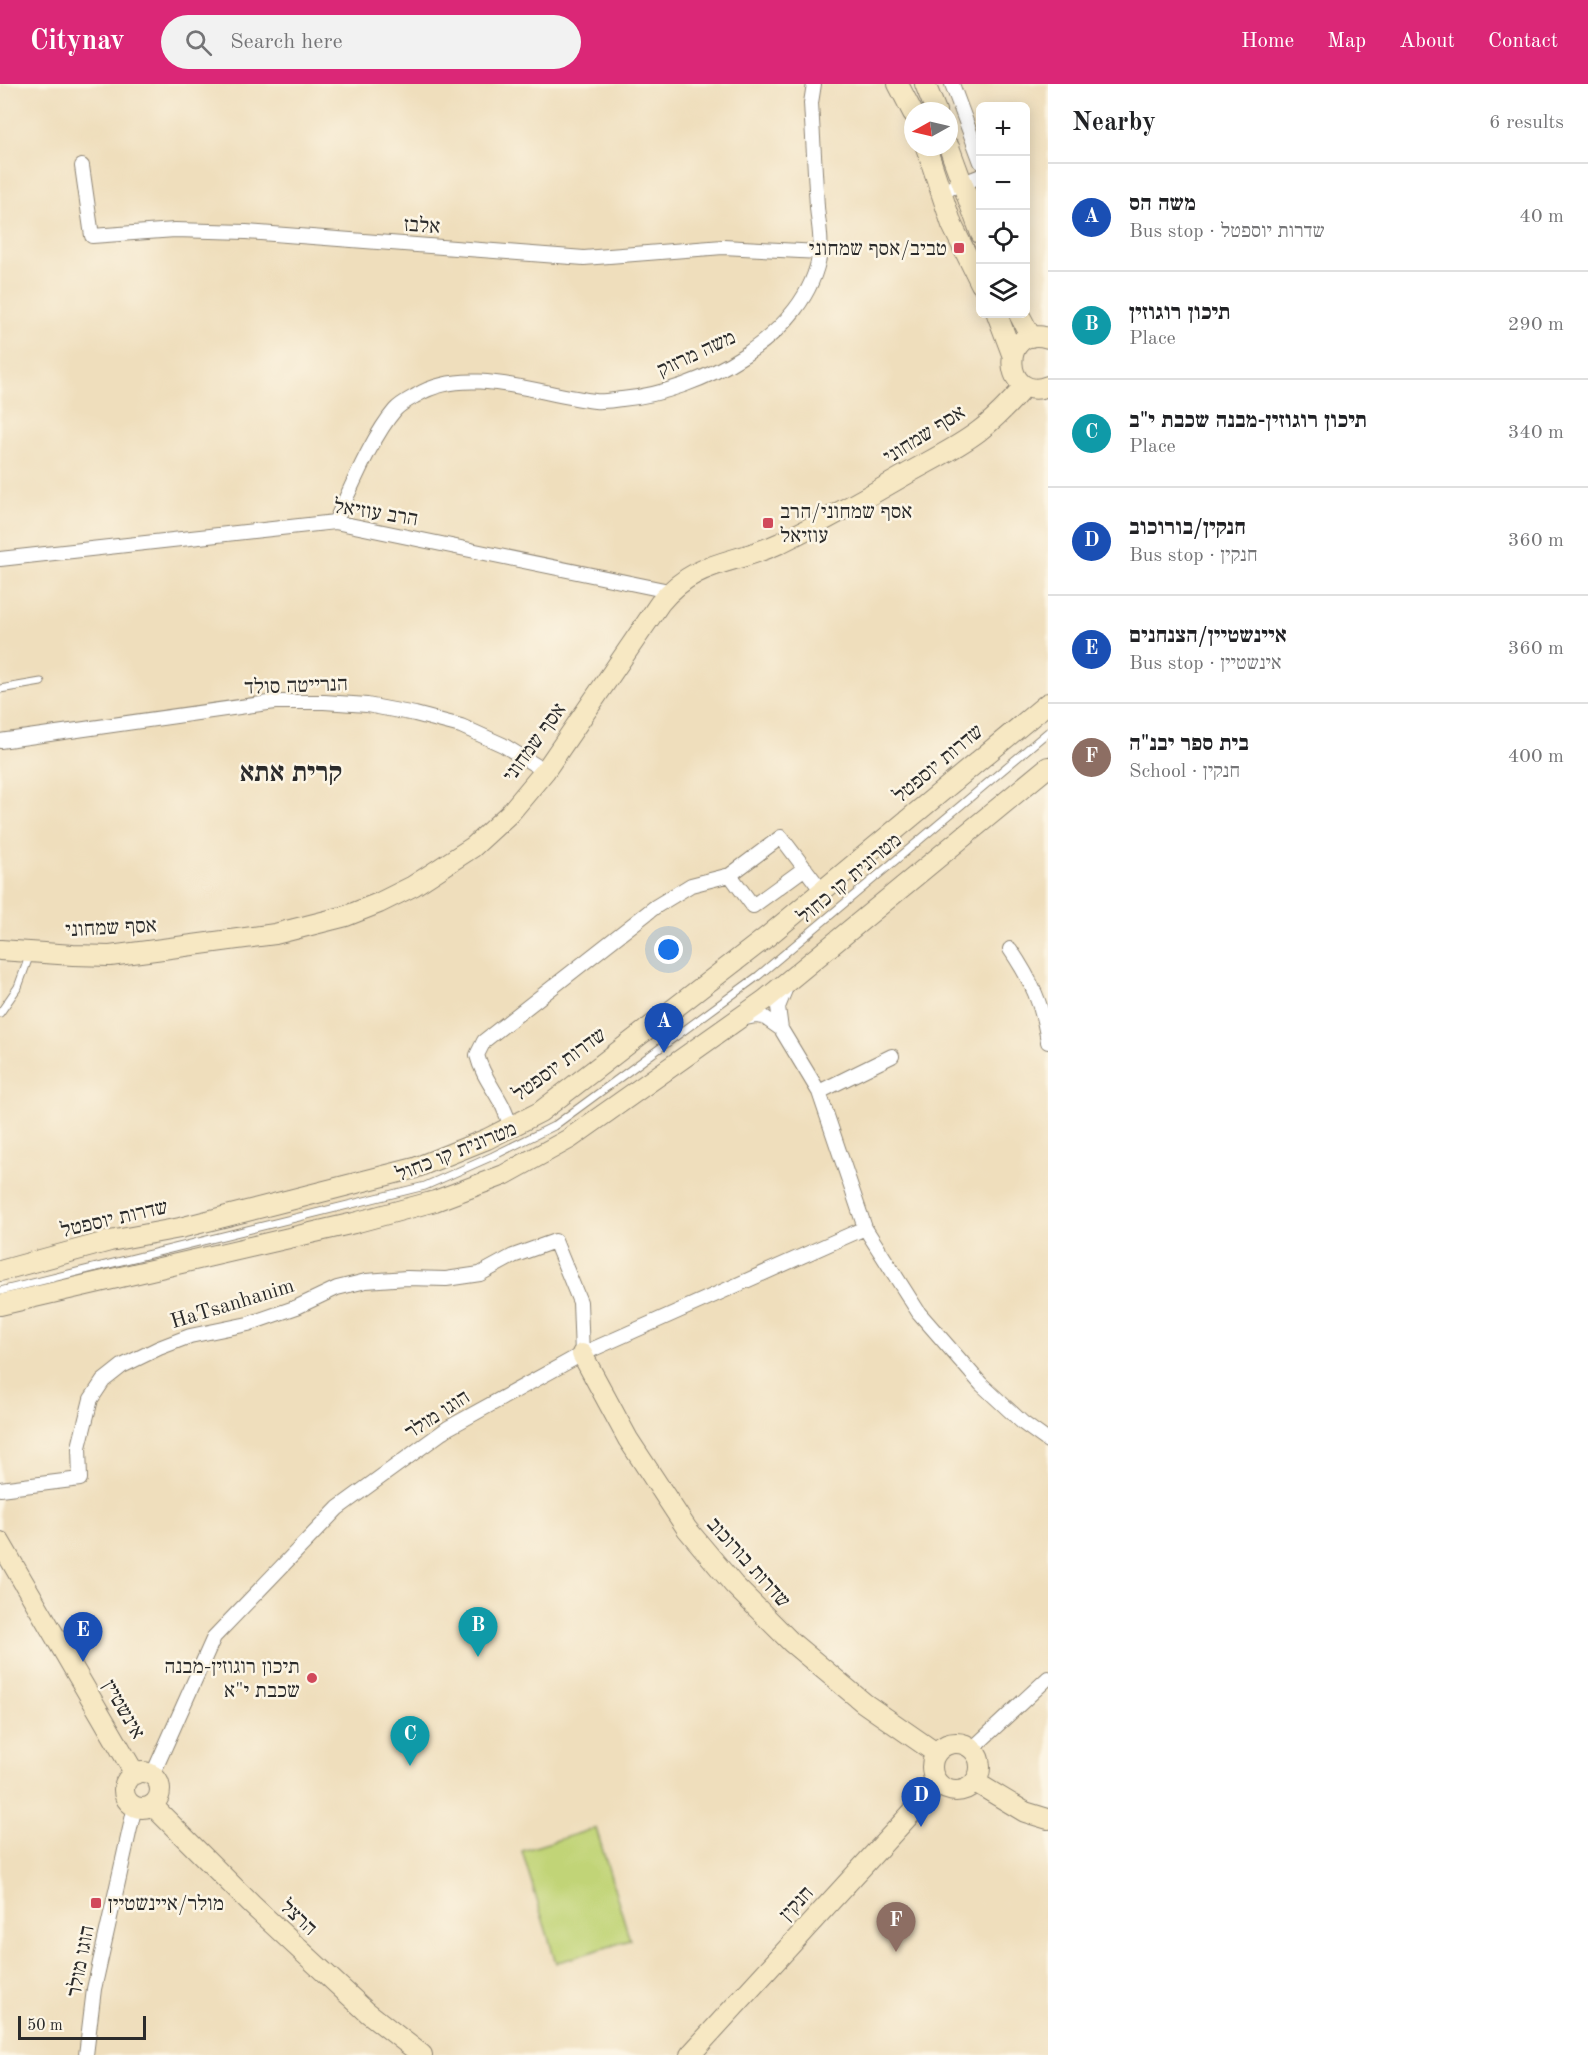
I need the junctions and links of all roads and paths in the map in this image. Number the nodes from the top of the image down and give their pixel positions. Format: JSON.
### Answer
{"nodes":[{"id":1,"x":814,"y":84,"type":"edge"},
{"id":2,"x":898,"y":84,"type":"edge"},
{"id":3,"x":925,"y":84,"type":"edge"},
{"id":4,"x":952,"y":84,"type":"edge"},
{"id":5,"x":907,"y":102,"type":"edge"},
{"id":6,"x":932,"y":102,"type":"edge"},
{"id":7,"x":929,"y":156,"type":"edge"},
{"id":8,"x":952,"y":156,"type":"edge"},
{"id":9,"x":979,"y":156,"type":"edge"},
{"id":10,"x":82,"y":166,"type":"dead end"},
{"id":11,"x":976,"y":178,"type":"edge"},
{"id":12,"x":961,"y":184,"type":"junction"},
{"id":13,"x":943,"y":191,"type":"junction"},
{"id":14,"x":976,"y":222,"type":"edge"},
{"id":15,"x":820,"y":252,"type":"junction"},
{"id":16,"x":976,"y":274,"type":"edge"},
{"id":17,"x":998,"y":318,"type":"edge"},
{"id":18,"x":1022,"y":318,"type":"edge"},
{"id":19,"x":1040,"y":338,"type":"edge"},
{"id":20,"x":1012,"y":354,"type":"junction"},
{"id":21,"x":1025,"y":386,"type":"junction"},
{"id":22,"x":1048,"y":386,"type":"edge"},
{"id":23,"x":335,"y":522,"type":"junction"},
{"id":24,"x":0,"y":559,"type":"edge"},
{"id":25,"x":669,"y":591,"type":"junction"},
{"id":26,"x":41,"y":682,"type":"dead end"},
{"id":27,"x":0,"y":689,"type":"edge"},
{"id":28,"x":1048,"y":703,"type":"edge"},
{"id":29,"x":1048,"y":732,"type":"edge"},
{"id":30,"x":0,"y":741,"type":"edge"},
{"id":31,"x":1048,"y":767,"type":"edge"},
{"id":32,"x":545,"y":771,"type":"junction"},
{"id":33,"x":805,"y":868,"type":"junction"},
{"id":34,"x":730,"y":875,"type":"junction"},
{"id":35,"x":822,"y":891,"type":"junction"},
{"id":36,"x":1010,"y":949,"type":"dead end"},
{"id":37,"x":0,"y":950,"type":"edge"},
{"id":38,"x":31,"y":952,"type":"junction"},
{"id":39,"x":788,"y":982,"type":"junction"},
{"id":40,"x":0,"y":1013,"type":"edge"},
{"id":41,"x":736,"y":1021,"type":"junction"},
{"id":42,"x":781,"y":1029,"type":"junction"},
{"id":43,"x":1048,"y":1042,"type":"edge"},
{"id":44,"x":892,"y":1056,"type":"dead end"},
{"id":45,"x":819,"y":1092,"type":"junction"},
{"id":46,"x":510,"y":1127,"type":"junction"},
{"id":47,"x":865,"y":1228,"type":"junction"},
{"id":48,"x":0,"y":1271,"type":"edge"},
{"id":49,"x":0,"y":1291,"type":"edge"},
{"id":50,"x":0,"y":1305,"type":"edge"},
{"id":51,"x":582,"y":1354,"type":"junction"},
{"id":52,"x":1048,"y":1441,"type":"edge"},
{"id":53,"x":0,"y":1489,"type":"edge"},
{"id":54,"x":0,"y":1542,"type":"edge"},
{"id":55,"x":1048,"y":1678,"type":"edge"},
{"id":56,"x":972,"y":1749,"type":"junction"},
{"id":57,"x":936,"y":1753,"type":"junction"},
{"id":58,"x":143,"y":1775,"type":"junction"},
{"id":59,"x":975,"y":1782,"type":"junction"},
{"id":60,"x":938,"y":1784,"type":"junction"},
{"id":61,"x":144,"y":1806,"type":"junction"},
{"id":62,"x":1048,"y":1819,"type":"edge"},
{"id":63,"x":86,"y":2055,"type":"edge"},
{"id":64,"x":422,"y":2055,"type":"edge"},
{"id":65,"x":690,"y":2055,"type":"edge"}],
"edges":[{"from":1,"to":15,"type":"street","name":"משה מרזוק"},
{"from":2,"to":5,"type":"street"},
{"from":3,"to":6,"type":"street"},
{"from":4,"to":9,"type":"street"},
{"from":7,"to":13,"type":"street"},
{"from":8,"to":12,"type":"street"},
{"from":10,"to":15,"type":"street","name":"אלבז"},
{"from":11,"to":12,"type":"street"},
{"from":12,"to":13,"type":"street"},
{"from":12,"to":14,"type":"street"},
{"from":13,"to":16,"type":"street"},
{"from":15,"to":23,"type":"street","name":"משה מרזוק"},
{"from":17,"to":20,"type":"street"},
{"from":18,"to":19,"type":"street"},
{"from":19,"to":20,"type":"street"},
{"from":20,"to":21,"type":"street"},
{"from":21,"to":22,"type":"street"},
{"from":21,"to":25,"type":"street","name":"אסף שמחוני"},
{"from":23,"to":24,"type":"street","name":"הרב עוזיאל"},
{"from":23,"to":25,"type":"street","name":"הרב עוזיאל"},
{"from":25,"to":32,"type":"street","name":"אסף שמחוני"},
{"from":26,"to":27,"type":"lane"},
{"from":28,"to":35,"type":"street","name":"שדרות יוספטל"},
{"from":29,"to":49,"type":"lane","name":"מטרונית קו כחול"},
{"from":30,"to":32,"type":"street","name":"הנרייטה סולד"},
{"from":31,"to":39,"type":"street"},
{"from":32,"to":38,"type":"street","name":"אסף שמחוני"},
{"from":33,"to":34,"type":"street"},
{"from":33,"to":34,"type":"street"},
{"from":33,"to":35,"type":"street"},
{"from":34,"to":46,"type":"street"},
{"from":35,"to":46,"type":"street","name":"שדרות יוספטל"},
{"from":36,"to":43,"type":"street"},
{"from":37,"to":38,"type":"street","name":"אסף שמחוני"},
{"from":38,"to":40,"type":"lane"},
{"from":39,"to":41,"type":"street"},
{"from":39,"to":42,"type":"street"},
{"from":41,"to":42,"type":"street"},
{"from":41,"to":50,"type":"street"},
{"from":42,"to":45,"type":"street"},
{"from":44,"to":45,"type":"street"},
{"from":45,"to":47,"type":"street"},
{"from":46,"to":48,"type":"street","name":"שדרות יוספטל"},
{"from":47,"to":51,"type":"street","name":"הוגו מולר"},
{"from":47,"to":52,"type":"street"},
{"from":51,"to":53,"type":"street","name":"HaTsanhanim"},
{"from":51,"to":57,"type":"street","name":"שדרות בורוכוב"},
{"from":51,"to":58,"type":"street","name":"הוגו מולר"},
{"from":54,"to":58,"type":"street","name":"אינשטיין"},
{"from":55,"to":56,"type":"street"},
{"from":56,"to":57,"type":"street"},
{"from":56,"to":59,"type":"street"},
{"from":57,"to":60,"type":"street"},
{"from":58,"to":61,"type":"street"},
{"from":58,"to":61,"type":"street"},
{"from":59,"to":60,"type":"street"},
{"from":59,"to":62,"type":"street"},
{"from":60,"to":65,"type":"street","name":"חנקין"},
{"from":61,"to":63,"type":"street","name":"הוגו מולר"},
{"from":61,"to":64,"type":"street","name":"הרצל"}]}
